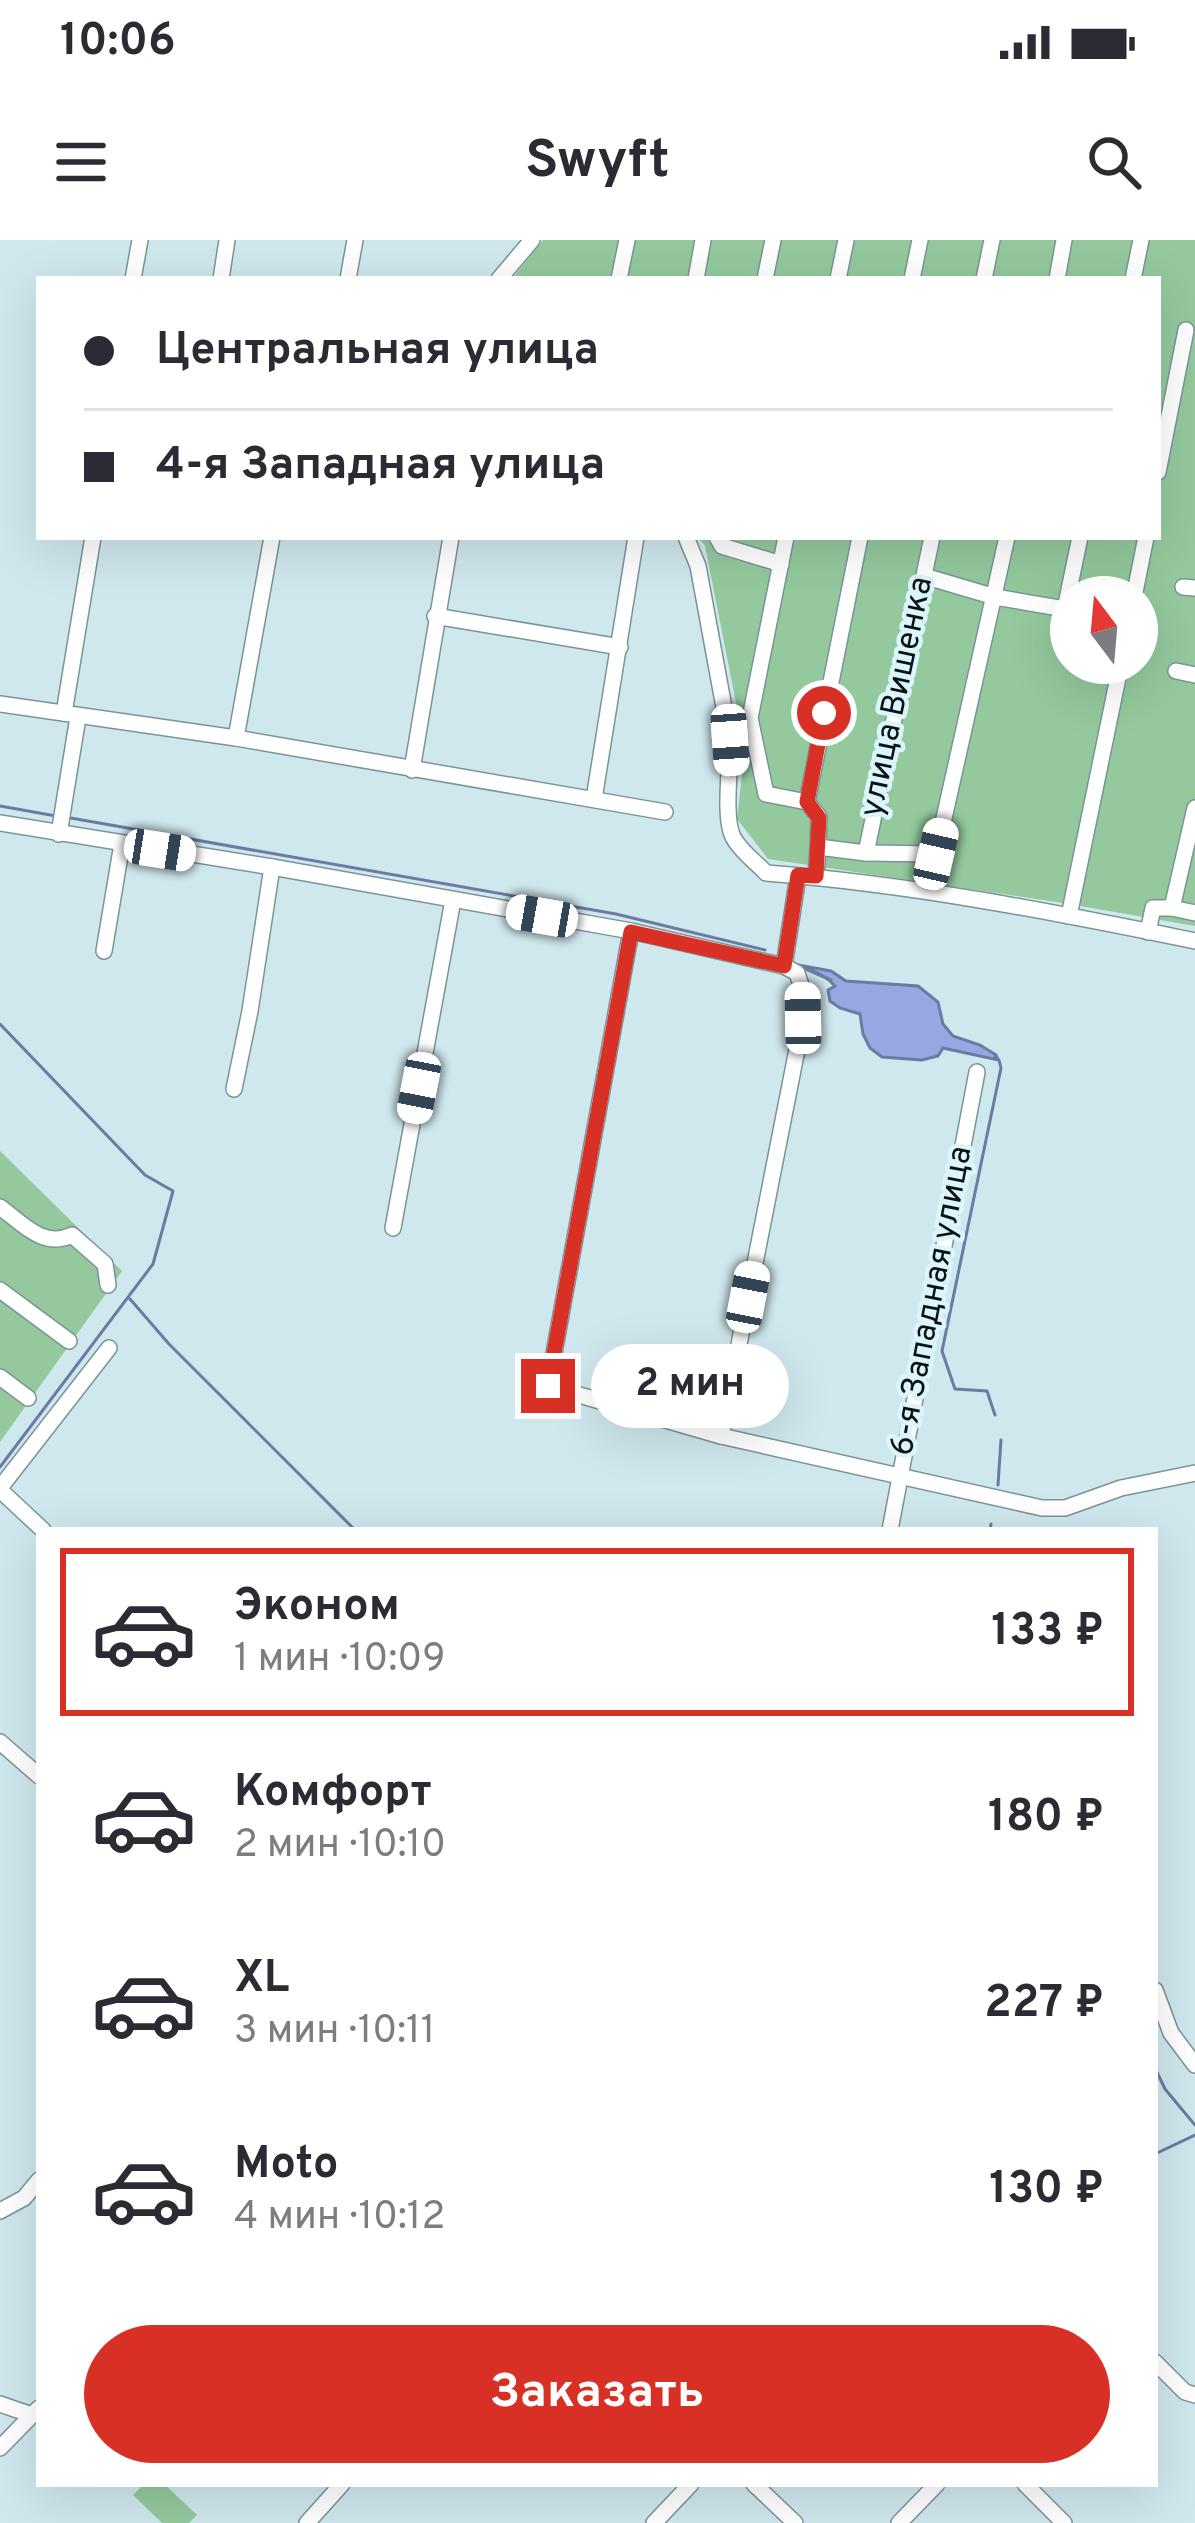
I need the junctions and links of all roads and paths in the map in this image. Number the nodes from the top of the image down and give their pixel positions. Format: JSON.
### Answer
{"nodes":[{"id":1,"x":140,"y":240,"type":"edge"},
{"id":2,"x":227,"y":240,"type":"edge"},
{"id":3,"x":355,"y":240,"type":"edge"},
{"id":4,"x":532,"y":240,"type":"edge"},
{"id":5,"x":627,"y":240,"type":"edge"},
{"id":6,"x":703,"y":240,"type":"edge"},
{"id":7,"x":773,"y":240,"type":"edge"},
{"id":8,"x":846,"y":240,"type":"edge"},
{"id":9,"x":920,"y":240,"type":"edge"},
{"id":10,"x":992,"y":240,"type":"edge"},
{"id":11,"x":1064,"y":240,"type":"edge"},
{"id":12,"x":1141,"y":240,"type":"edge"},
{"id":13,"x":134,"y":276,"type":"edge"},
{"id":14,"x":221,"y":276,"type":"edge"},
{"id":15,"x":349,"y":276,"type":"edge"},
{"id":16,"x":502,"y":276,"type":"edge"},
{"id":17,"x":620,"y":276,"type":"edge"},
{"id":18,"x":696,"y":276,"type":"edge"},
{"id":19,"x":766,"y":276,"type":"edge"},
{"id":20,"x":839,"y":276,"type":"edge"},
{"id":21,"x":913,"y":276,"type":"edge"},
{"id":22,"x":985,"y":276,"type":"edge"},
{"id":23,"x":1058,"y":276,"type":"edge"},
{"id":24,"x":1134,"y":276,"type":"edge"},
{"id":25,"x":1186,"y":330,"type":"dead end"},
{"id":26,"x":1161,"y":457,"type":"edge"},
{"id":27,"x":93,"y":540,"type":"edge"},
{"id":28,"x":271,"y":540,"type":"edge"},
{"id":29,"x":450,"y":540,"type":"edge"},
{"id":30,"x":637,"y":540,"type":"edge"},
{"id":31,"x":687,"y":540,"type":"edge"},
{"id":32,"x":719,"y":540,"type":"edge"},
{"id":33,"x":785,"y":540,"type":"edge"},
{"id":34,"x":859,"y":540,"type":"edge"},
{"id":35,"x":931,"y":540,"type":"edge"},
{"id":36,"x":1006,"y":540,"type":"edge"},
{"id":37,"x":1079,"y":540,"type":"edge"},
{"id":38,"x":1144,"y":540,"type":"edge"},
{"id":39,"x":781,"y":564,"type":"junction"},
{"id":40,"x":924,"y":576,"type":"junction"},
{"id":41,"x":1138,"y":576,"type":"edge"},
{"id":42,"x":995,"y":597,"type":"junction"},
{"id":43,"x":435,"y":616,"type":"junction"},
{"id":44,"x":620,"y":647,"type":"junction"},
{"id":45,"x":1176,"y":670,"type":"dead end"},
{"id":46,"x":1195,"y":674,"type":"edge"},
{"id":47,"x":1117,"y":684,"type":"edge"},
{"id":48,"x":0,"y":704,"type":"edge"},
{"id":49,"x":71,"y":715,"type":"junction"},
{"id":50,"x":236,"y":738,"type":"junction"},
{"id":51,"x":412,"y":770,"type":"junction"},
{"id":52,"x":594,"y":800,"type":"junction"},
{"id":53,"x":807,"y":802,"type":"junction"},
{"id":54,"x":664,"y":812,"type":"dead end"},
{"id":55,"x":1195,"y":812,"type":"edge"},
{"id":56,"x":0,"y":823,"type":"edge"},
{"id":57,"x":59,"y":834,"type":"junction"},
{"id":58,"x":122,"y":844,"type":"junction"},
{"id":59,"x":818,"y":847,"type":"junction"},
{"id":60,"x":866,"y":853,"type":"junction"},
{"id":61,"x":272,"y":867,"type":"junction"},
{"id":62,"x":807,"y":876,"type":"junction"},
{"id":63,"x":453,"y":900,"type":"junction"},
{"id":64,"x":1172,"y":908,"type":"junction"},
{"id":65,"x":1195,"y":913,"type":"edge"},
{"id":66,"x":1069,"y":916,"type":"junction"},
{"id":67,"x":631,"y":932,"type":"junction"},
{"id":68,"x":1148,"y":932,"type":"junction"},
{"id":69,"x":1195,"y":941,"type":"edge"},
{"id":70,"x":104,"y":951,"type":"dead end"},
{"id":71,"x":784,"y":966,"type":"junction"},
{"id":72,"x":977,"y":1072,"type":"dead end"},
{"id":73,"x":234,"y":1089,"type":"dead end"},
{"id":74,"x":0,"y":1207,"type":"edge"},
{"id":75,"x":393,"y":1228,"type":"dead end"},
{"id":76,"x":109,"y":1285,"type":"dead end"},
{"id":77,"x":0,"y":1290,"type":"edge"},
{"id":78,"x":69,"y":1341,"type":"dead end"},
{"id":79,"x":109,"y":1348,"type":"dead end"},
{"id":80,"x":0,"y":1377,"type":"edge"},
{"id":81,"x":28,"y":1398,"type":"dead end"},
{"id":82,"x":721,"y":1436,"type":"junction"},
{"id":83,"x":1195,"y":1473,"type":"edge"},
{"id":84,"x":900,"y":1478,"type":"junction"},
{"id":85,"x":0,"y":1489,"type":"edge"},
{"id":86,"x":1042,"y":1508,"type":"junction"},
{"id":87,"x":40,"y":1527,"type":"edge"},
{"id":88,"x":891,"y":1527,"type":"edge"},
{"id":89,"x":1046,"y":1527,"type":"edge"},
{"id":90,"x":0,"y":1742,"type":"edge"},
{"id":91,"x":36,"y":1773,"type":"edge"},
{"id":92,"x":1158,"y":1998,"type":"edge"},
{"id":93,"x":1195,"y":2065,"type":"edge"},
{"id":94,"x":36,"y":2184,"type":"edge"},
{"id":95,"x":0,"y":2211,"type":"edge"},
{"id":96,"x":1158,"y":2365,"type":"edge"},
{"id":97,"x":1195,"y":2395,"type":"edge"},
{"id":98,"x":0,"y":2404,"type":"edge"},
{"id":99,"x":35,"y":2411,"type":"edge"},
{"id":100,"x":0,"y":2448,"type":"edge"},
{"id":101,"x":339,"y":2487,"type":"edge"},
{"id":102,"x":688,"y":2487,"type":"edge"},
{"id":103,"x":757,"y":2487,"type":"edge"},
{"id":104,"x":934,"y":2487,"type":"edge"},
{"id":105,"x":1028,"y":2487,"type":"edge"},
{"id":106,"x":308,"y":2523,"type":"edge"},
{"id":107,"x":654,"y":2523,"type":"edge"},
{"id":108,"x":795,"y":2523,"type":"edge"},
{"id":109,"x":898,"y":2523,"type":"edge"},
{"id":110,"x":1064,"y":2523,"type":"edge"}],
"edges":[{"from":1,"to":13,"type":"street"},
{"from":2,"to":14,"type":"street"},
{"from":3,"to":15,"type":"street"},
{"from":4,"to":16,"type":"street"},
{"from":5,"to":17,"type":"street"},
{"from":6,"to":18,"type":"street"},
{"from":7,"to":19,"type":"street"},
{"from":8,"to":20,"type":"street"},
{"from":9,"to":21,"type":"street"},
{"from":10,"to":22,"type":"street"},
{"from":11,"to":23,"type":"street"},
{"from":12,"to":24,"type":"street"},
{"from":25,"to":26,"type":"street"},
{"from":27,"to":49,"type":"street"},
{"from":28,"to":50,"type":"street"},
{"from":29,"to":43,"type":"street"},
{"from":30,"to":44,"type":"street"},
{"from":31,"to":62,"type":"street"},
{"from":32,"to":39,"type":"street"},
{"from":33,"to":39,"type":"street"},
{"from":34,"to":53,"type":"street"},
{"from":35,"to":40,"type":"street","name":"улица Вишенка"},
{"from":36,"to":42,"type":"street"},
{"from":37,"to":42,"type":"street"},
{"from":38,"to":41,"type":"street"},
{"from":39,"to":53,"type":"street"},
{"from":40,"to":42,"type":"street"},
{"from":40,"to":60,"type":"street","name":"улица Вишенка"},
{"from":42,"to":60,"type":"street"},
{"from":43,"to":44,"type":"street"},
{"from":43,"to":51,"type":"street"},
{"from":44,"to":52,"type":"street"},
{"from":45,"to":46,"type":"street"},
{"from":47,"to":66,"type":"street"},
{"from":48,"to":49,"type":"street"},
{"from":49,"to":50,"type":"street"},
{"from":49,"to":57,"type":"street"},
{"from":50,"to":51,"type":"street"},
{"from":51,"to":52,"type":"street"},
{"from":52,"to":54,"type":"street"},
{"from":53,"to":59,"type":"street"},
{"from":55,"to":64,"type":"street"},
{"from":56,"to":57,"type":"street"},
{"from":57,"to":58,"type":"street"},
{"from":58,"to":61,"type":"street"},
{"from":58,"to":70,"type":"street"},
{"from":59,"to":60,"type":"street","name":"улица Вишенка"},
{"from":59,"to":62,"type":"street","name":"улица Вишенка"},
{"from":61,"to":63,"type":"street"},
{"from":61,"to":73,"type":"street"},
{"from":62,"to":66,"type":"street"},
{"from":62,"to":71,"type":"street","name":"улица Вишенка"},
{"from":63,"to":67,"type":"street"},
{"from":63,"to":75,"type":"street"},
{"from":64,"to":65,"type":"street"},
{"from":64,"to":68,"type":"street"},
{"from":66,"to":68,"type":"street"},
{"from":67,"to":71,"type":"street"},
{"from":67,"to":82,"type":"street"},
{"from":68,"to":69,"type":"street"},
{"from":71,"to":82,"type":"street"},
{"from":72,"to":84,"type":"street","name":"6-я Западная улица"},
{"from":74,"to":76,"type":"street"},
{"from":77,"to":78,"type":"street"},
{"from":79,"to":85,"type":"street"},
{"from":80,"to":81,"type":"street"},
{"from":82,"to":84,"type":"street"},
{"from":83,"to":86,"type":"street"},
{"from":84,"to":86,"type":"street"},
{"from":84,"to":88,"type":"street","name":"6-я Западная улица"},
{"from":85,"to":87,"type":"street"},
{"from":86,"to":89,"type":"street"},
{"from":90,"to":91,"type":"street"},
{"from":92,"to":93,"type":"street"},
{"from":94,"to":95,"type":"street"},
{"from":96,"to":97,"type":"street"},
{"from":98,"to":99,"type":"street"},
{"from":99,"to":100,"type":"street"},
{"from":101,"to":106,"type":"street"},
{"from":102,"to":107,"type":"street"},
{"from":103,"to":108,"type":"street"},
{"from":104,"to":109,"type":"street"},
{"from":105,"to":110,"type":"street"}]}
